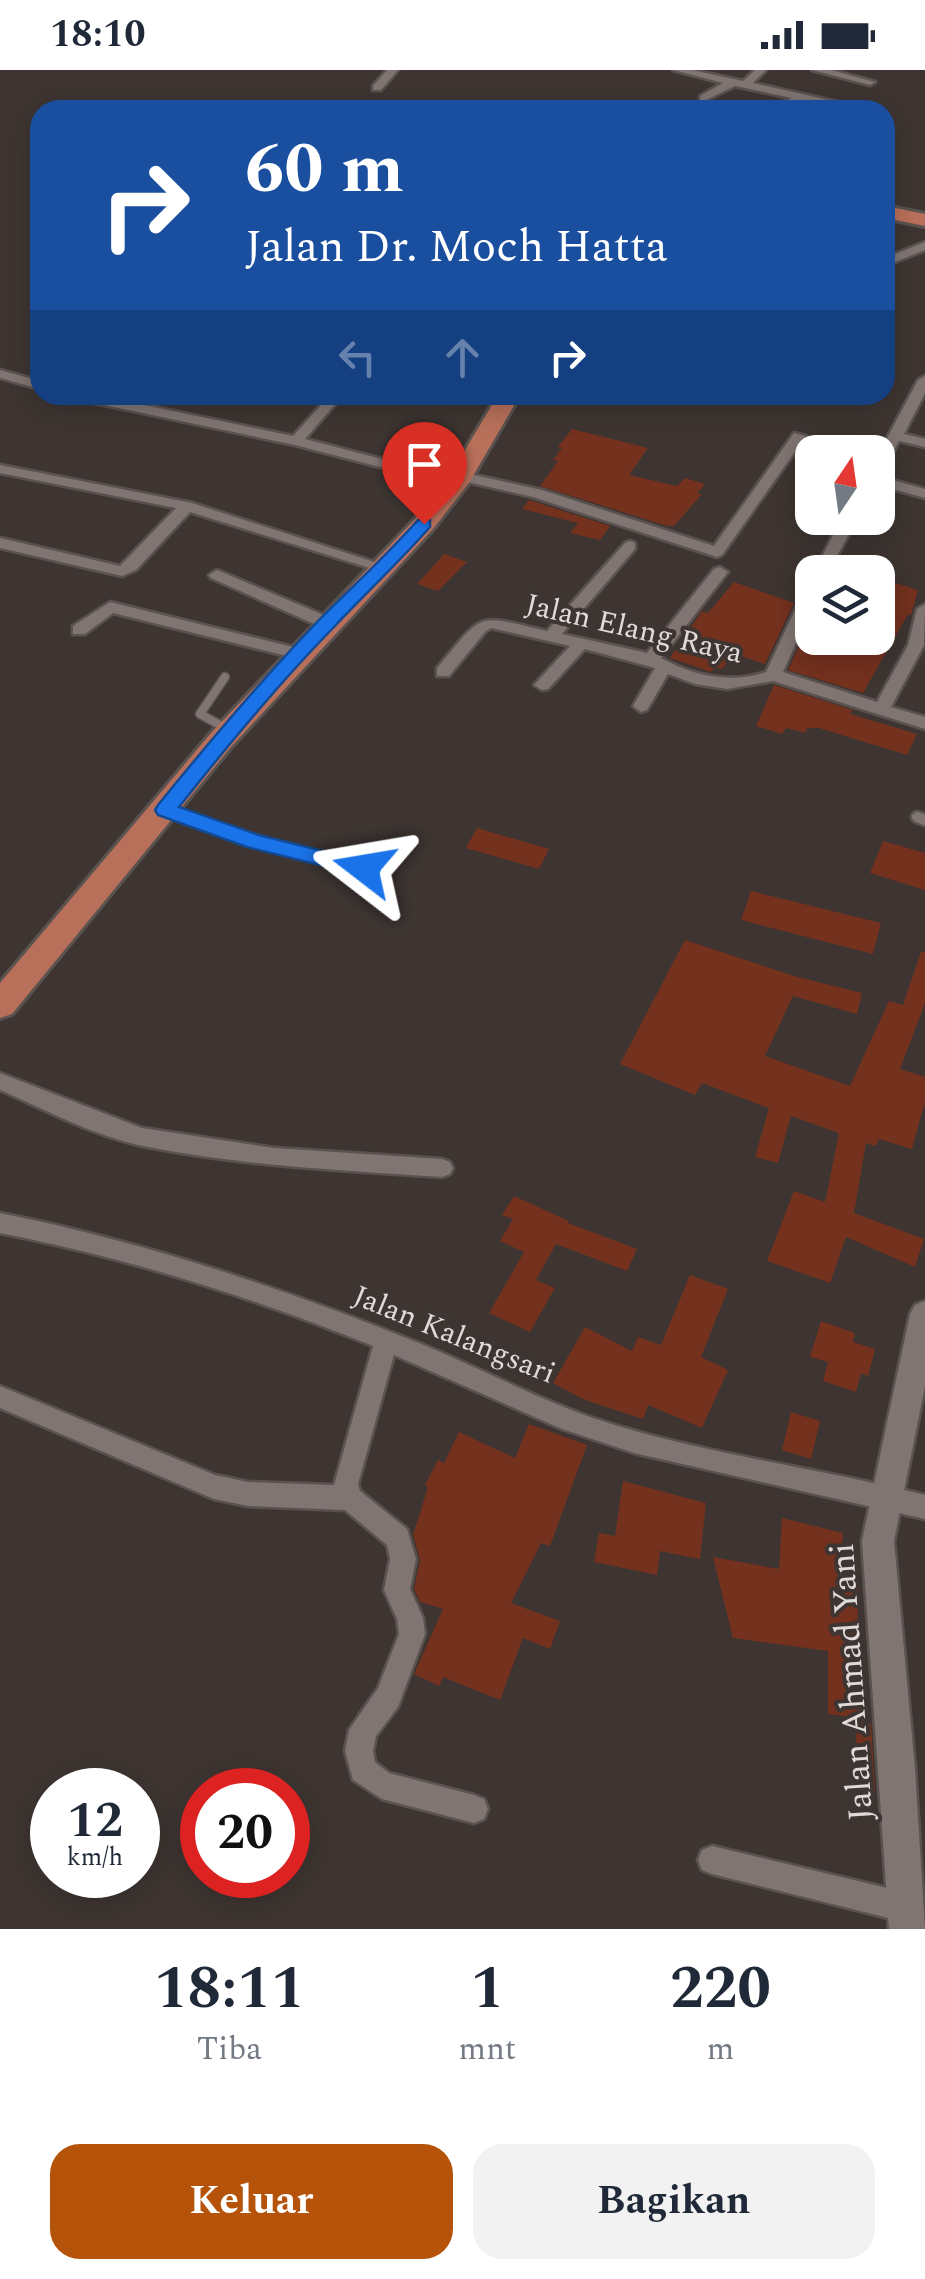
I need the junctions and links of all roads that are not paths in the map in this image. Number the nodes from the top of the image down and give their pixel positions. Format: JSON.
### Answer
{"nodes":[{"id":1,"x":393,"y":70,"type":"edge"},
{"id":2,"x":678,"y":70,"type":"edge"},
{"id":3,"x":761,"y":70,"type":"edge"},
{"id":4,"x":817,"y":70,"type":"edge"},
{"id":5,"x":870,"y":82,"type":"dead end"},
{"id":6,"x":740,"y":83,"type":"junction"},
{"id":7,"x":377,"y":88,"type":"dead end"},
{"id":8,"x":802,"y":96,"type":"junction"},
{"id":9,"x":704,"y":98,"type":"dead end"},
{"id":10,"x":793,"y":100,"type":"edge"},
{"id":11,"x":821,"y":100,"type":"edge"},
{"id":12,"x":895,"y":214,"type":"edge"},
{"id":13,"x":925,"y":220,"type":"edge"},
{"id":14,"x":925,"y":246,"type":"edge"},
{"id":15,"x":895,"y":258,"type":"edge"},
{"id":16,"x":0,"y":374,"type":"edge"},
{"id":17,"x":925,"y":380,"type":"edge"},
{"id":18,"x":30,"y":382,"type":"edge"},
{"id":19,"x":124,"y":405,"type":"edge"},
{"id":20,"x":329,"y":405,"type":"edge"},
{"id":21,"x":503,"y":405,"type":"edge"},
{"id":22,"x":896,"y":436,"type":"joint"},
{"id":23,"x":296,"y":441,"type":"junction"},
{"id":24,"x":795,"y":442,"type":"edge"},
{"id":25,"x":925,"y":443,"type":"edge"},
{"id":26,"x":0,"y":468,"type":"edge"},
{"id":27,"x":459,"y":480,"type":"junction"},
{"id":28,"x":895,"y":485,"type":"edge"},
{"id":29,"x":925,"y":494,"type":"edge"},
{"id":30,"x":187,"y":506,"type":"junction"},
{"id":31,"x":0,"y":543,"type":"edge"},
{"id":32,"x":630,"y":546,"type":"dead end"},
{"id":33,"x":386,"y":568,"type":"junction"},
{"id":34,"x":720,"y":572,"type":"dead end"},
{"id":35,"x":217,"y":575,"type":"dead end"},
{"id":36,"x":925,"y":609,"type":"edge"},
{"id":37,"x":327,"y":623,"type":"junction"},
{"id":38,"x":795,"y":628,"type":"edge"},
{"id":39,"x":79,"y":630,"type":"dead end"},
{"id":40,"x":550,"y":637,"type":"junction"},
{"id":41,"x":582,"y":644,"type":"junction"},
{"id":42,"x":299,"y":654,"type":"junction"},
{"id":43,"x":658,"y":663,"type":"junction"},
{"id":44,"x":443,"y":672,"type":"dead end"},
{"id":45,"x":773,"y":675,"type":"junction"},
{"id":46,"x":225,"y":677,"type":"dead end"},
{"id":47,"x":542,"y":685,"type":"dead end"},
{"id":48,"x":641,"y":706,"type":"dead end"},
{"id":49,"x":882,"y":708,"type":"junction"},
{"id":50,"x":925,"y":722,"type":"edge"},
{"id":51,"x":230,"y":730,"type":"junction"},
{"id":52,"x":165,"y":810,"type":"junction"},
{"id":53,"x":364,"y":868,"type":"dead end"},
{"id":54,"x":1,"y":1001,"type":"edge"},
{"id":55,"x":0,"y":1081,"type":"edge"},
{"id":56,"x":442,"y":1168,"type":"dead end"},
{"id":57,"x":0,"y":1222,"type":"edge"},
{"id":58,"x":925,"y":1314,"type":"edge"},
{"id":59,"x":386,"y":1341,"type":"junction"},
{"id":60,"x":0,"y":1397,"type":"edge"},
{"id":61,"x":886,"y":1496,"type":"junction"},
{"id":62,"x":350,"y":1498,"type":"junction"},
{"id":63,"x":925,"y":1507,"type":"edge"},
{"id":64,"x":474,"y":1809,"type":"dead end"},
{"id":65,"x":712,"y":1860,"type":"dead end"},
{"id":66,"x":907,"y":1918,"type":"edge"}],
"edges":[{"from":1,"to":7,"type":"street"},
{"from":2,"to":6,"type":"street"},
{"from":3,"to":6,"type":"street"},
{"from":4,"to":5,"type":"street"},
{"from":6,"to":8,"type":"street"},
{"from":6,"to":9,"type":"street"},
{"from":8,"to":10,"type":"street"},
{"from":8,"to":11,"type":"street"},
{"from":12,"to":13,"type":"highway"},
{"from":14,"to":15,"type":"street"},
{"from":16,"to":18,"type":"street"},
{"from":17,"to":22,"type":"street"},
{"from":19,"to":23,"type":"street"},
{"from":20,"to":23,"type":"street"},
{"from":21,"to":27,"type":"highway"},
{"from":22,"to":25,"type":"street"},
{"from":23,"to":27,"type":"street"},
{"from":24,"to":27,"type":"street"},
{"from":26,"to":30,"type":"street"},
{"from":27,"to":33,"type":"highway"},
{"from":28,"to":29,"type":"street"},
{"from":30,"to":31,"type":"street"},
{"from":30,"to":33,"type":"street"},
{"from":32,"to":40,"type":"street"},
{"from":33,"to":37,"type":"highway"},
{"from":34,"to":43,"type":"street"},
{"from":35,"to":37,"type":"street"},
{"from":36,"to":49,"type":"street"},
{"from":37,"to":42,"type":"highway"},
{"from":38,"to":45,"type":"street"},
{"from":39,"to":42,"type":"street"},
{"from":40,"to":41,"type":"street","name":"Jalan Elang Raya"},
{"from":40,"to":44,"type":"street","name":"Jalan Elang Raya"},
{"from":41,"to":43,"type":"street","name":"Jalan Elang Raya"},
{"from":41,"to":47,"type":"street"},
{"from":42,"to":51,"type":"highway"},
{"from":43,"to":45,"type":"street","name":"Jalan Elang Raya"},
{"from":43,"to":48,"type":"street"},
{"from":45,"to":49,"type":"street"},
{"from":46,"to":51,"type":"lane"},
{"from":49,"to":50,"type":"street"},
{"from":51,"to":52,"type":"highway"},
{"from":52,"to":53,"type":"lane"},
{"from":52,"to":54,"type":"highway"},
{"from":55,"to":56,"type":"street"},
{"from":57,"to":59,"type":"street","name":"Jalan Kalangsari"},
{"from":58,"to":61,"type":"street","name":"Jalan Ahmad Yani"},
{"from":59,"to":61,"type":"street","name":"Jalan Kalangsari"},
{"from":59,"to":62,"type":"street"},
{"from":60,"to":62,"type":"street"},
{"from":61,"to":63,"type":"street","name":"Jalan Kalangsari"},
{"from":61,"to":66,"type":"street","name":"Jalan Ahmad Yani"},
{"from":62,"to":64,"type":"street"},
{"from":65,"to":66,"type":"street"}]}
